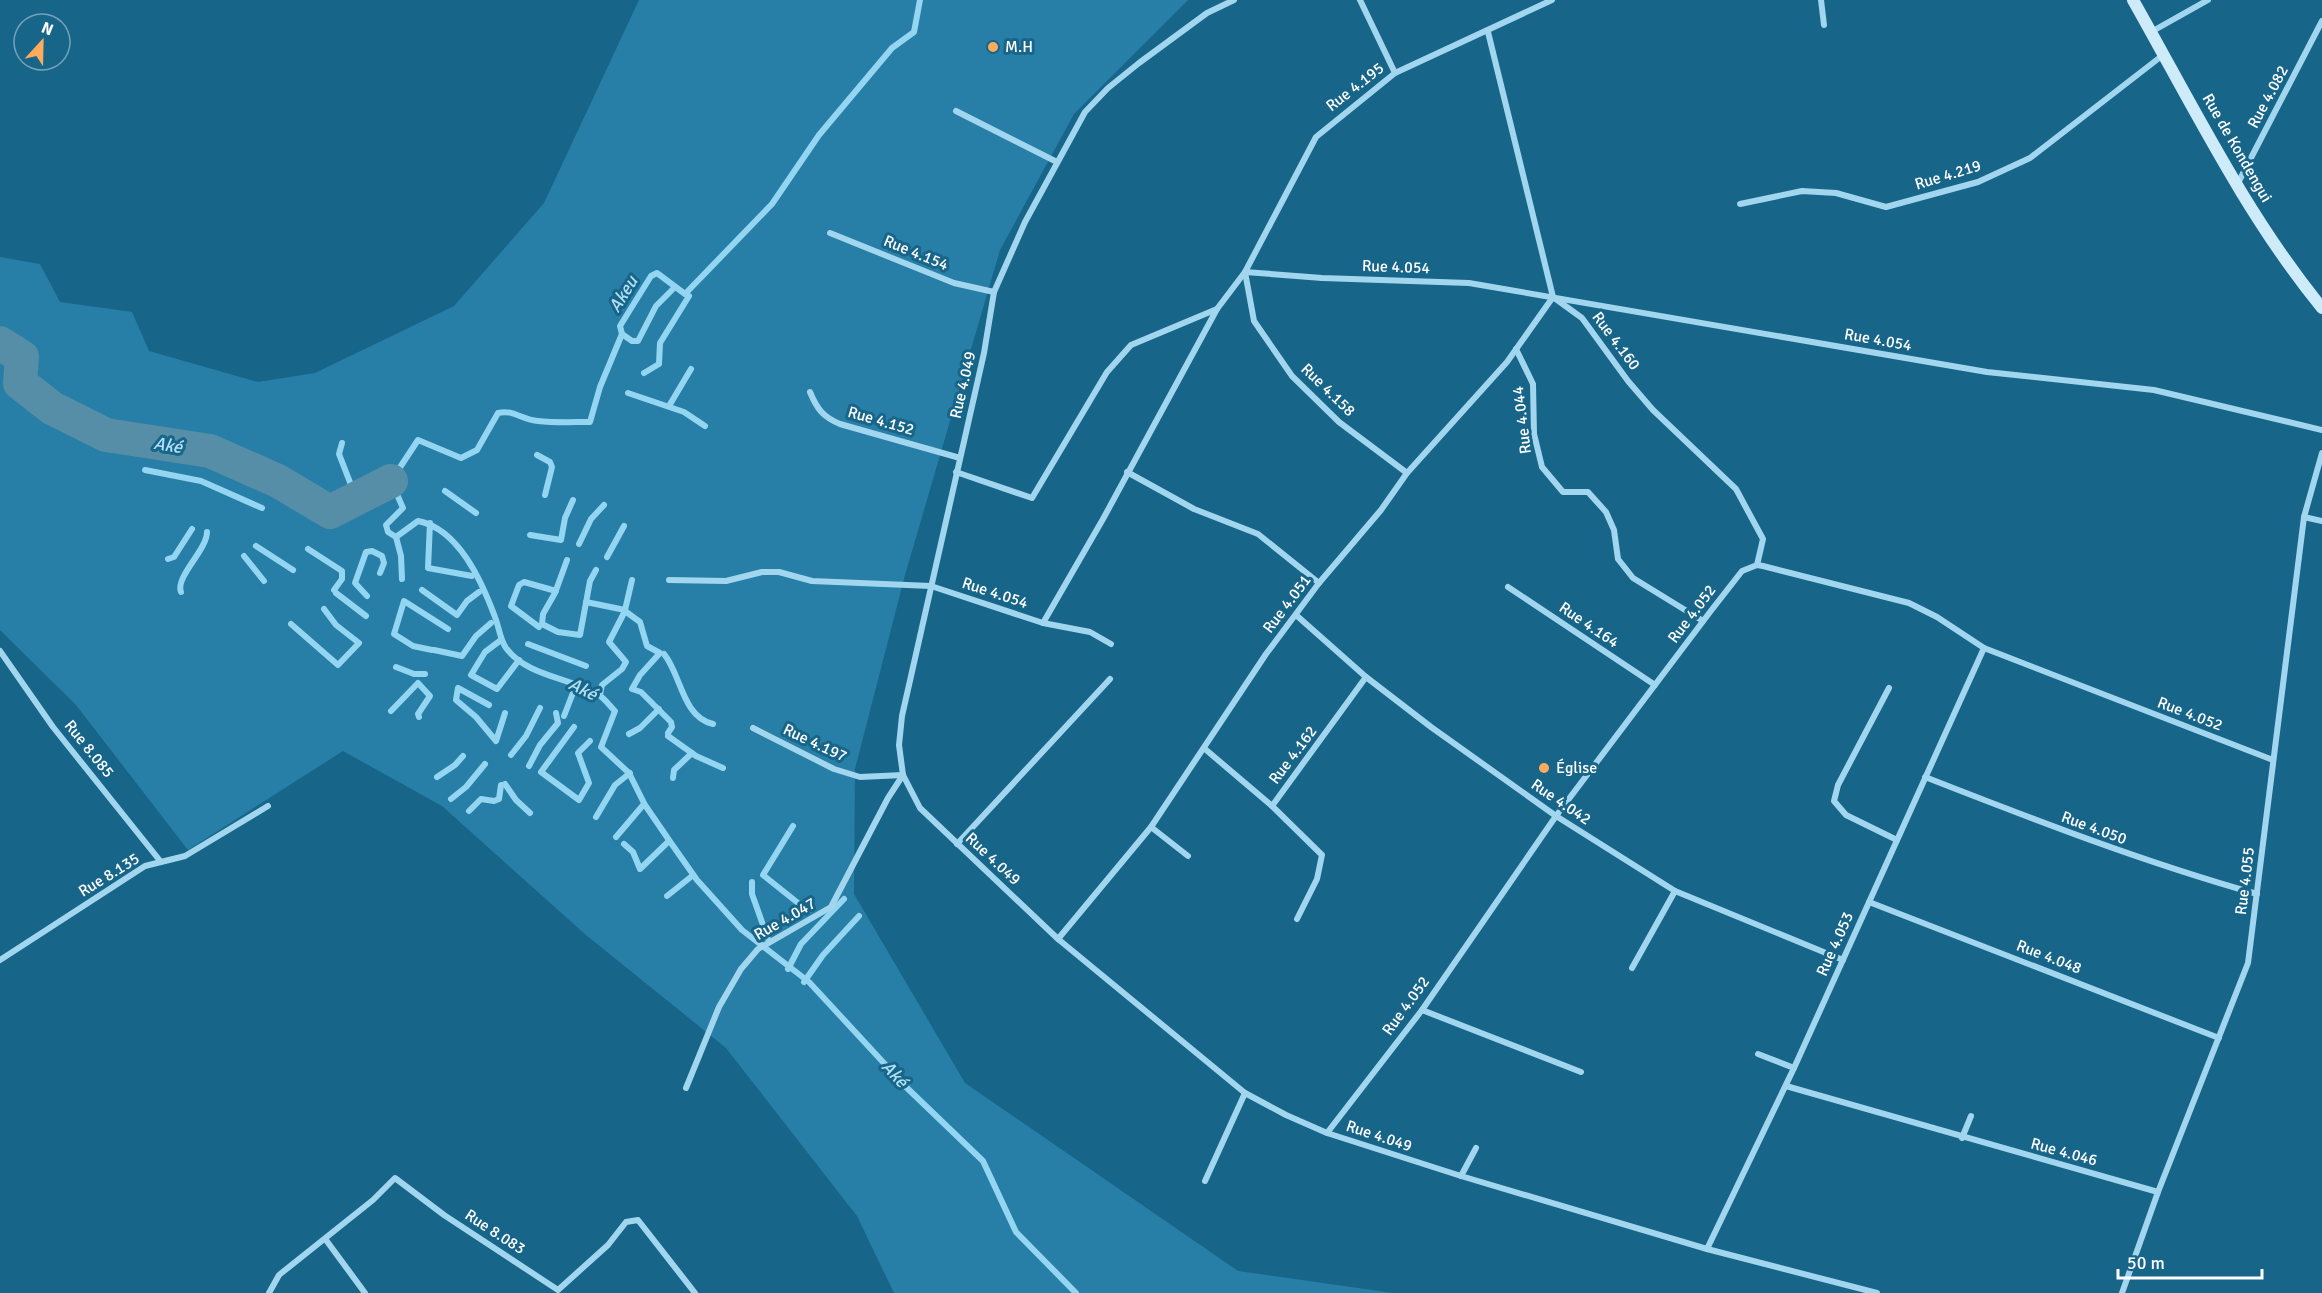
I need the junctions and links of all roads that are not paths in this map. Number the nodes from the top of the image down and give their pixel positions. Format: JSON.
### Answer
{"nodes":[{"id":1,"x":1234,"y":0,"type":"edge"},
{"id":2,"x":1360,"y":0,"type":"edge"},
{"id":3,"x":1552,"y":0,"type":"edge"},
{"id":4,"x":1821,"y":0,"type":"edge"},
{"id":5,"x":2133,"y":0,"type":"edge"},
{"id":6,"x":2208,"y":0,"type":"edge"},
{"id":7,"x":2322,"y":21,"type":"edge"},
{"id":8,"x":1824,"y":25,"type":"dead end"},
{"id":9,"x":1488,"y":32,"type":"junction"},
{"id":10,"x":2151,"y":32,"type":"junction"},
{"id":11,"x":2164,"y":54,"type":"junction"},
{"id":12,"x":1395,"y":73,"type":"junction"},
{"id":13,"x":956,"y":111,"type":"dead end"},
{"id":14,"x":1057,"y":162,"type":"junction"},
{"id":15,"x":2237,"y":184,"type":"junction"},
{"id":16,"x":1740,"y":204,"type":"dead end"},
{"id":17,"x":830,"y":233,"type":"dead end"},
{"id":18,"x":1245,"y":272,"type":"junction"},
{"id":19,"x":994,"y":292,"type":"junction"},
{"id":20,"x":1553,"y":297,"type":"junction"},
{"id":21,"x":2322,"y":308,"type":"edge"},
{"id":22,"x":1217,"y":309,"type":"junction"},
{"id":23,"x":1516,"y":349,"type":"junction"},
{"id":24,"x":810,"y":392,"type":"dead end"},
{"id":25,"x":2322,"y":430,"type":"edge"},
{"id":26,"x":2322,"y":453,"type":"edge"},
{"id":27,"x":960,"y":458,"type":"junction"},
{"id":28,"x":956,"y":472,"type":"junction"},
{"id":29,"x":1127,"y":472,"type":"junction"},
{"id":30,"x":1407,"y":473,"type":"junction"},
{"id":31,"x":2304,"y":517,"type":"junction"},
{"id":32,"x":2322,"y":521,"type":"edge"},
{"id":33,"x":1757,"y":565,"type":"junction"},
{"id":34,"x":669,"y":580,"type":"dead end"},
{"id":35,"x":1319,"y":583,"type":"junction"},
{"id":36,"x":931,"y":586,"type":"junction"},
{"id":37,"x":1508,"y":587,"type":"dead end"},
{"id":38,"x":1296,"y":615,"type":"junction"},
{"id":39,"x":1703,"y":621,"type":"junction"},
{"id":40,"x":1043,"y":623,"type":"junction"},
{"id":41,"x":1111,"y":644,"type":"dead end"},
{"id":42,"x":1984,"y":648,"type":"junction"},
{"id":43,"x":0,"y":651,"type":"edge"},
{"id":44,"x":1366,"y":677,"type":"junction"},
{"id":45,"x":1110,"y":679,"type":"dead end"},
{"id":46,"x":1655,"y":685,"type":"junction"},
{"id":47,"x":1889,"y":687,"type":"dead end"},
{"id":48,"x":753,"y":728,"type":"dead end"},
{"id":49,"x":1205,"y":749,"type":"junction"},
{"id":50,"x":2273,"y":760,"type":"junction"},
{"id":51,"x":903,"y":775,"type":"junction"},
{"id":52,"x":1925,"y":777,"type":"junction"},
{"id":53,"x":268,"y":806,"type":"dead end"},
{"id":54,"x":1272,"y":806,"type":"junction"},
{"id":55,"x":1556,"y":816,"type":"junction"},
{"id":56,"x":1151,"y":827,"type":"junction"},
{"id":57,"x":1897,"y":840,"type":"junction"},
{"id":58,"x":957,"y":844,"type":"junction"},
{"id":59,"x":1188,"y":856,"type":"dead end"},
{"id":60,"x":161,"y":862,"type":"junction"},
{"id":61,"x":1675,"y":891,"type":"junction"},
{"id":62,"x":2257,"y":894,"type":"junction"},
{"id":63,"x":1869,"y":902,"type":"junction"},
{"id":64,"x":1298,"y":919,"type":"dead end"},
{"id":65,"x":1058,"y":939,"type":"junction"},
{"id":66,"x":0,"y":960,"type":"edge"},
{"id":67,"x":1843,"y":960,"type":"junction"},
{"id":68,"x":1632,"y":968,"type":"dead end"},
{"id":69,"x":1422,"y":1010,"type":"junction"},
{"id":70,"x":2219,"y":1038,"type":"junction"},
{"id":71,"x":1758,"y":1054,"type":"dead end"},
{"id":72,"x":1794,"y":1068,"type":"junction"},
{"id":73,"x":1581,"y":1072,"type":"dead end"},
{"id":74,"x":1786,"y":1086,"type":"junction"},
{"id":75,"x":686,"y":1088,"type":"dead end"},
{"id":76,"x":1245,"y":1093,"type":"junction"},
{"id":77,"x":1971,"y":1116,"type":"dead end"},
{"id":78,"x":1327,"y":1133,"type":"junction"},
{"id":79,"x":1962,"y":1138,"type":"junction"},
{"id":80,"x":1476,"y":1148,"type":"dead end"},
{"id":81,"x":1461,"y":1176,"type":"junction"},
{"id":82,"x":1205,"y":1181,"type":"dead end"},
{"id":83,"x":2158,"y":1192,"type":"junction"},
{"id":84,"x":326,"y":1240,"type":"junction"},
{"id":85,"x":1707,"y":1249,"type":"junction"},
{"id":86,"x":269,"y":1293,"type":"edge"},
{"id":87,"x":365,"y":1293,"type":"edge"},
{"id":88,"x":695,"y":1293,"type":"edge"},
{"id":89,"x":1877,"y":1293,"type":"edge"},
{"id":90,"x":2122,"y":1293,"type":"edge"}],
"edges":[{"from":1,"to":14,"type":"street","name":"Rue 4.049"},
{"from":2,"to":12,"type":"street"},
{"from":3,"to":9,"type":"street","name":"Rue 4.195"},
{"from":4,"to":8,"type":"street"},
{"from":5,"to":10,"type":"main road","name":"Rue de Kondengui"},
{"from":6,"to":10,"type":"street"},
{"from":7,"to":15,"type":"street","name":"Rue 4.082"},
{"from":9,"to":12,"type":"street","name":"Rue 4.195"},
{"from":9,"to":20,"type":"street"},
{"from":10,"to":11,"type":"main road","name":"Rue de Kondengui"},
{"from":11,"to":15,"type":"main road","name":"Rue de Kondengui"},
{"from":11,"to":16,"type":"street","name":"Rue 4.219"},
{"from":12,"to":18,"type":"street","name":"Rue 4.195"},
{"from":13,"to":14,"type":"street"},
{"from":14,"to":19,"type":"street","name":"Rue 4.049"},
{"from":15,"to":21,"type":"main road","name":"Rue de Kondengui"},
{"from":17,"to":19,"type":"street","name":"Rue 4.154"},
{"from":18,"to":20,"type":"street","name":"Rue 4.054"},
{"from":18,"to":22,"type":"street","name":"Rue 4.054"},
{"from":18,"to":30,"type":"street","name":"Rue 4.158"},
{"from":19,"to":27,"type":"street","name":"Rue 4.049"},
{"from":20,"to":23,"type":"street","name":"Rue 4.051"},
{"from":20,"to":25,"type":"street","name":"Rue 4.054"},
{"from":20,"to":33,"type":"street","name":"Rue 4.160"},
{"from":22,"to":28,"type":"street"},
{"from":22,"to":29,"type":"street","name":"Rue 4.054"},
{"from":23,"to":30,"type":"street","name":"Rue 4.051"},
{"from":23,"to":39,"type":"street","name":"Rue 4.044"},
{"from":24,"to":27,"type":"street","name":"Rue 4.152"},
{"from":26,"to":31,"type":"street","name":"Rue 4.055"},
{"from":27,"to":28,"type":"street","name":"Rue 4.049"},
{"from":28,"to":36,"type":"street","name":"Rue 4.049"},
{"from":29,"to":35,"type":"street"},
{"from":29,"to":40,"type":"street","name":"Rue 4.054"},
{"from":30,"to":35,"type":"street","name":"Rue 4.051"},
{"from":31,"to":32,"type":"street"},
{"from":31,"to":50,"type":"street","name":"Rue 4.055"},
{"from":33,"to":39,"type":"street","name":"Rue 4.052"},
{"from":33,"to":42,"type":"street","name":"Rue 4.052"},
{"from":34,"to":36,"type":"street","name":"Rue 4.054"},
{"from":35,"to":38,"type":"street","name":"Rue 4.051"},
{"from":36,"to":40,"type":"street","name":"Rue 4.054"},
{"from":36,"to":51,"type":"street","name":"Rue 4.049"},
{"from":37,"to":46,"type":"street","name":"Rue 4.164"},
{"from":38,"to":44,"type":"street","name":"Rue 4.042"},
{"from":38,"to":49,"type":"street","name":"Rue 4.051"},
{"from":39,"to":46,"type":"street","name":"Rue 4.052"},
{"from":40,"to":41,"type":"street"},
{"from":42,"to":50,"type":"street","name":"Rue 4.052"},
{"from":42,"to":52,"type":"street","name":"Rue 4.053"},
{"from":43,"to":60,"type":"street","name":"Rue 8.085"},
{"from":44,"to":54,"type":"street","name":"Rue 4.162"},
{"from":44,"to":55,"type":"street","name":"Rue 4.042"},
{"from":45,"to":58,"type":"street"},
{"from":46,"to":55,"type":"street","name":"Rue 4.052"},
{"from":47,"to":57,"type":"street"},
{"from":48,"to":51,"type":"street","name":"Rue 4.197"},
{"from":49,"to":54,"type":"street","name":"Rue 4.162"},
{"from":49,"to":56,"type":"street","name":"Rue 4.051"},
{"from":50,"to":62,"type":"street","name":"Rue 4.055"},
{"from":51,"to":58,"type":"street","name":"Rue 4.049"},
{"from":51,"to":75,"type":"street","name":"Rue 4.047"},
{"from":52,"to":57,"type":"street","name":"Rue 4.053"},
{"from":52,"to":62,"type":"street","name":"Rue 4.050"},
{"from":53,"to":60,"type":"street","name":"Rue 8.135"},
{"from":54,"to":64,"type":"street"},
{"from":55,"to":61,"type":"street","name":"Rue 4.042"},
{"from":55,"to":69,"type":"street","name":"Rue 4.052"},
{"from":56,"to":59,"type":"street"},
{"from":56,"to":65,"type":"street","name":"Rue 4.051"},
{"from":57,"to":63,"type":"street","name":"Rue 4.053"},
{"from":58,"to":65,"type":"street","name":"Rue 4.049"},
{"from":60,"to":66,"type":"street","name":"Rue 8.135"},
{"from":61,"to":67,"type":"street","name":"Rue 4.042"},
{"from":61,"to":68,"type":"street"},
{"from":62,"to":70,"type":"street","name":"Rue 4.055"},
{"from":63,"to":67,"type":"street","name":"Rue 4.053"},
{"from":63,"to":70,"type":"street","name":"Rue 4.048"},
{"from":65,"to":76,"type":"street","name":"Rue 4.049"},
{"from":67,"to":72,"type":"street","name":"Rue 4.053"},
{"from":69,"to":73,"type":"street"},
{"from":69,"to":78,"type":"street","name":"Rue 4.052"},
{"from":70,"to":83,"type":"street","name":"Rue 4.055"},
{"from":71,"to":72,"type":"street"},
{"from":72,"to":74,"type":"street","name":"Rue 4.053"},
{"from":74,"to":79,"type":"street","name":"Rue 4.046"},
{"from":74,"to":85,"type":"street","name":"Rue 4.053"},
{"from":76,"to":78,"type":"street","name":"Rue 4.049"},
{"from":76,"to":82,"type":"street"},
{"from":77,"to":79,"type":"street"},
{"from":78,"to":81,"type":"street","name":"Rue 4.049"},
{"from":79,"to":83,"type":"street","name":"Rue 4.046"},
{"from":80,"to":81,"type":"street"},
{"from":81,"to":85,"type":"street","name":"Rue 4.049"},
{"from":83,"to":90,"type":"street","name":"Rue 4.055"},
{"from":84,"to":86,"type":"street","name":"Rue 8.083"},
{"from":84,"to":87,"type":"street"},
{"from":84,"to":88,"type":"street","name":"Rue 8.083"},
{"from":85,"to":89,"type":"street","name":"Rue 4.049"}]}
